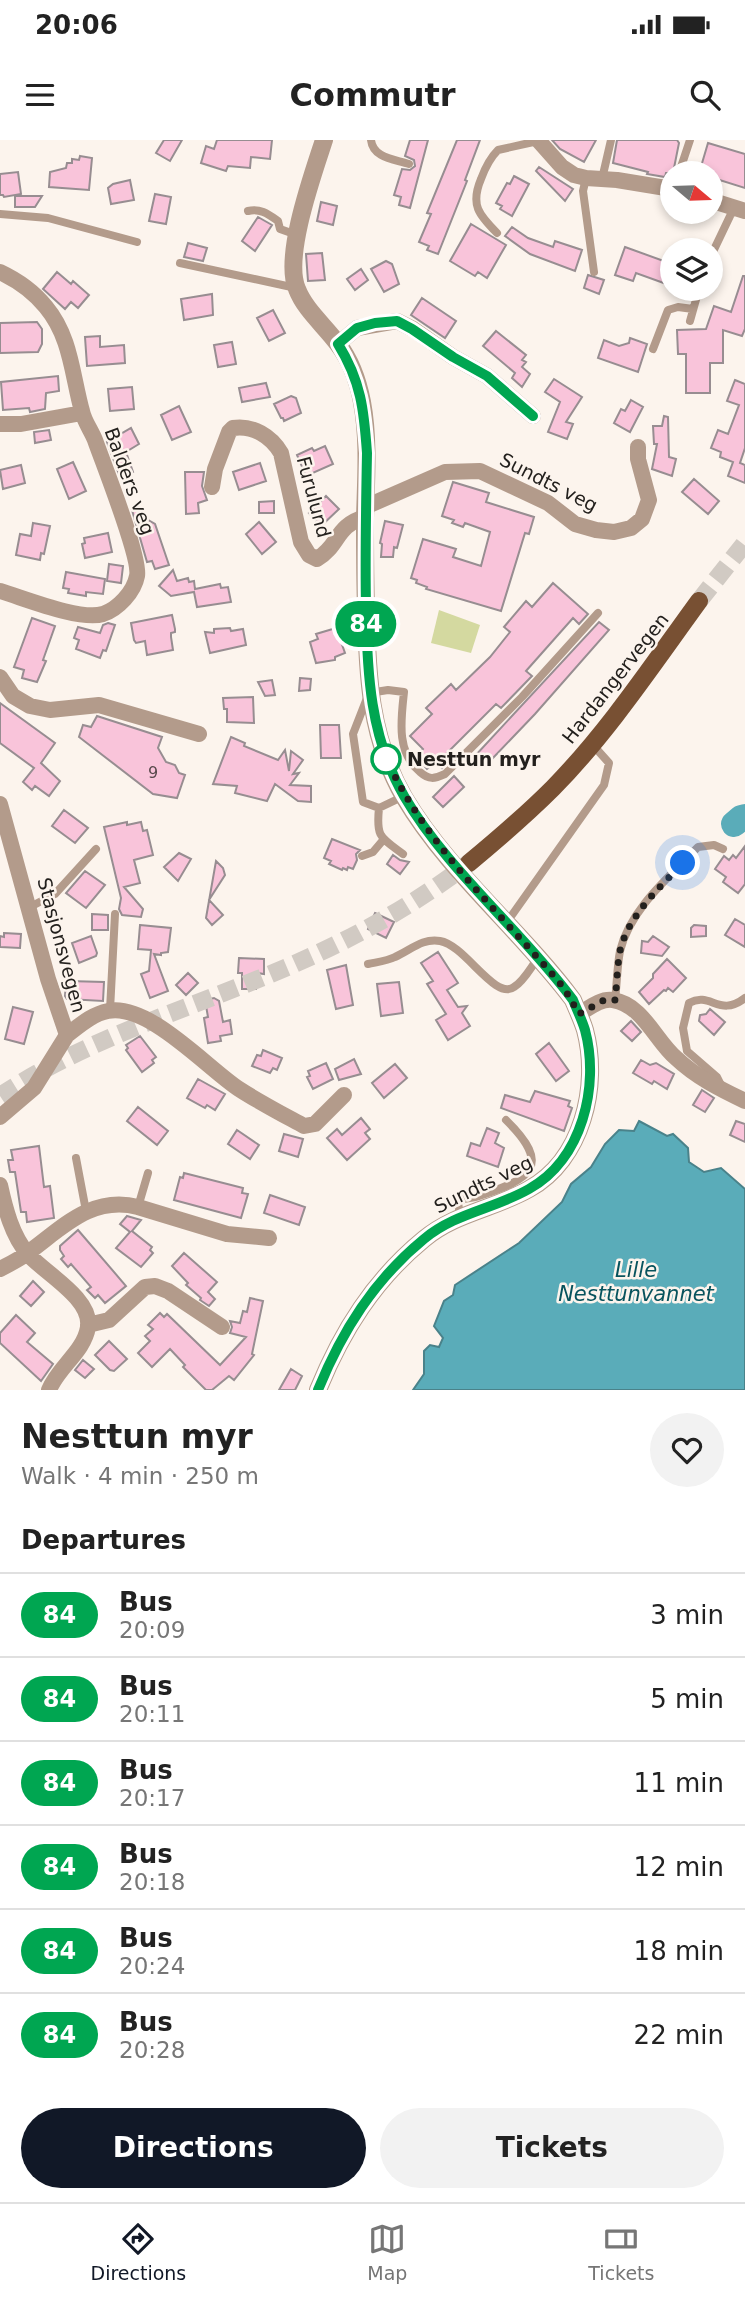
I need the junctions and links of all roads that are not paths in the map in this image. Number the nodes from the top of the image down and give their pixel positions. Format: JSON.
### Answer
{"nodes":[{"id":1,"x":324,"y":140,"type":"edge"},
{"id":2,"x":371,"y":140,"type":"edge"},
{"id":3,"x":611,"y":140,"type":"edge"},
{"id":4,"x":690,"y":140,"type":"edge"},
{"id":5,"x":538,"y":141,"type":"edge"},
{"id":6,"x":683,"y":161,"type":"edge"},
{"id":7,"x":409,"y":164,"type":"dead end"},
{"id":8,"x":594,"y":179,"type":"junction"},
{"id":9,"x":660,"y":187,"type":"edge"},
{"id":10,"x":723,"y":204,"type":"edge"},
{"id":11,"x":742,"y":210,"type":"edge"},
{"id":12,"x":248,"y":211,"type":"dead end"},
{"id":13,"x":0,"y":214,"type":"edge"},
{"id":14,"x":497,"y":233,"type":"dead end"},
{"id":15,"x":297,"y":234,"type":"junction"},
{"id":16,"x":720,"y":238,"type":"edge"},
{"id":17,"x":137,"y":242,"type":"dead end"},
{"id":18,"x":180,"y":263,"type":"dead end"},
{"id":19,"x":0,"y":272,"type":"edge"},
{"id":20,"x":594,"y":272,"type":"dead end"},
{"id":21,"x":296,"y":288,"type":"junction"},
{"id":22,"x":695,"y":301,"type":"edge"},
{"id":23,"x":693,"y":309,"type":"junction"},
{"id":24,"x":690,"y":321,"type":"dead end"},
{"id":25,"x":338,"y":344,"type":"junction"},
{"id":26,"x":653,"y":349,"type":"dead end"},
{"id":27,"x":82,"y":413,"type":"junction"},
{"id":28,"x":533,"y":416,"type":"dead end"},
{"id":29,"x":0,"y":424,"type":"edge"},
{"id":30,"x":638,"y":447,"type":"dead end"},
{"id":31,"x":212,"y":486,"type":"dead end"},
{"id":32,"x":365,"y":512,"type":"junction"},
{"id":33,"x":0,"y":591,"type":"edge"},
{"id":34,"x":699,"y":601,"type":"tunnel mouth"},
{"id":35,"x":598,"y":613,"type":"dead end"},
{"id":36,"x":0,"y":677,"type":"edge"},
{"id":37,"x":369,"y":693,"type":"junction"},
{"id":38,"x":199,"y":734,"type":"dead end"},
{"id":39,"x":592,"y":744,"type":"junction"},
{"id":40,"x":404,"y":796,"type":"junction"},
{"id":41,"x":0,"y":804,"type":"edge"},
{"id":42,"x":379,"y":808,"type":"junction"},
{"id":43,"x":384,"y":839,"type":"junction"},
{"id":44,"x":96,"y":849,"type":"dead end"},
{"id":45,"x":723,"y":849,"type":"dead end"},
{"id":46,"x":403,"y":854,"type":"dead end"},
{"id":47,"x":362,"y":856,"type":"dead end"},
{"id":48,"x":469,"y":863,"type":"tunnel mouth"},
{"id":49,"x":30,"y":907,"type":"junction"},
{"id":50,"x":115,"y":914,"type":"dead end"},
{"id":51,"x":512,"y":915,"type":"dead end"},
{"id":52,"x":538,"y":958,"type":"junction"},
{"id":53,"x":368,"y":964,"type":"dead end"},
{"id":54,"x":745,"y":998,"type":"edge"},
{"id":55,"x":615,"y":1000,"type":"junction"},
{"id":56,"x":110,"y":1010,"type":"junction"},
{"id":57,"x":579,"y":1014,"type":"junction"},
{"id":58,"x":67,"y":1035,"type":"junction"},
{"id":59,"x":722,"y":1090,"type":"junction"},
{"id":60,"x":344,"y":1095,"type":"dead end"},
{"id":61,"x":745,"y":1101,"type":"edge"},
{"id":62,"x":0,"y":1117,"type":"edge"},
{"id":63,"x":506,"y":1120,"type":"dead end"},
{"id":64,"x":76,"y":1158,"type":"dead end"},
{"id":65,"x":148,"y":1173,"type":"dead end"},
{"id":66,"x":0,"y":1185,"type":"edge"},
{"id":67,"x":138,"y":1207,"type":"junction"},
{"id":68,"x":86,"y":1211,"type":"junction"},
{"id":69,"x":460,"y":1216,"type":"junction"},
{"id":70,"x":269,"y":1238,"type":"dead end"},
{"id":71,"x":27,"y":1254,"type":"junction"},
{"id":72,"x":0,"y":1269,"type":"edge"},
{"id":73,"x":88,"y":1325,"type":"junction"},
{"id":74,"x":222,"y":1327,"type":"dead end"},
{"id":75,"x":49,"y":1390,"type":"edge"},
{"id":76,"x":318,"y":1390,"type":"edge"}],
"edges":[{"from":1,"to":15,"type":"street"},
{"from":2,"to":7,"type":"lane"},
{"from":3,"to":8,"type":"lane"},
{"from":4,"to":6,"type":"lane"},
{"from":5,"to":8,"type":"street"},
{"from":5,"to":14,"type":"lane"},
{"from":8,"to":9,"type":"street"},
{"from":8,"to":20,"type":"lane"},
{"from":10,"to":11,"type":"street"},
{"from":11,"to":16,"type":"lane"},
{"from":12,"to":15,"type":"lane"},
{"from":13,"to":17,"type":"lane"},
{"from":15,"to":21,"type":"street"},
{"from":18,"to":21,"type":"lane"},
{"from":19,"to":27,"type":"street","name":"Balders veg"},
{"from":21,"to":25,"type":"street","name":"Sundts veg"},
{"from":22,"to":23,"type":"lane"},
{"from":23,"to":24,"type":"lane"},
{"from":23,"to":26,"type":"lane"},
{"from":25,"to":28,"type":"street"},
{"from":25,"to":32,"type":"street","name":"Sundts veg"},
{"from":27,"to":29,"type":"street"},
{"from":27,"to":33,"type":"street","name":"Balders veg"},
{"from":30,"to":32,"type":"street","name":"Sundts veg"},
{"from":31,"to":32,"type":"street","name":"Furulund"},
{"from":32,"to":37,"type":"street","name":"Sundts veg"},
{"from":34,"to":39,"type":"main road","name":"Hardangervegen"},
{"from":35,"to":37,"type":"lane"},
{"from":36,"to":38,"type":"street"},
{"from":37,"to":40,"type":"street","name":"Sundts veg"},
{"from":37,"to":42,"type":"lane","name":"Sundts veg"},
{"from":39,"to":48,"type":"main road","name":"Hardangervegen"},
{"from":39,"to":51,"type":"lane"},
{"from":40,"to":42,"type":"lane"},
{"from":40,"to":52,"type":"street","name":"Sundts veg"},
{"from":41,"to":49,"type":"street","name":"Stasjonsvegen"},
{"from":42,"to":43,"type":"lane"},
{"from":43,"to":46,"type":"lane"},
{"from":43,"to":47,"type":"lane"},
{"from":44,"to":49,"type":"lane"},
{"from":45,"to":55,"type":"lane"},
{"from":49,"to":58,"type":"street","name":"Stasjonsvegen"},
{"from":50,"to":56,"type":"lane"},
{"from":52,"to":53,"type":"lane"},
{"from":52,"to":57,"type":"street","name":"Sundts veg"},
{"from":54,"to":59,"type":"lane"},
{"from":55,"to":57,"type":"street"},
{"from":55,"to":59,"type":"street"},
{"from":56,"to":58,"type":"street"},
{"from":56,"to":60,"type":"street"},
{"from":57,"to":69,"type":"street","name":"Sundts veg"},
{"from":58,"to":62,"type":"street","name":"Stasjonsvegen"},
{"from":59,"to":61,"type":"street"},
{"from":63,"to":69,"type":"lane"},
{"from":64,"to":68,"type":"lane"},
{"from":65,"to":67,"type":"lane"},
{"from":66,"to":71,"type":"street"},
{"from":67,"to":68,"type":"street"},
{"from":67,"to":70,"type":"street"},
{"from":68,"to":71,"type":"street"},
{"from":69,"to":76,"type":"street","name":"Sundts veg"},
{"from":71,"to":72,"type":"street"},
{"from":71,"to":73,"type":"street"},
{"from":73,"to":74,"type":"street"},
{"from":73,"to":75,"type":"street"}]}
